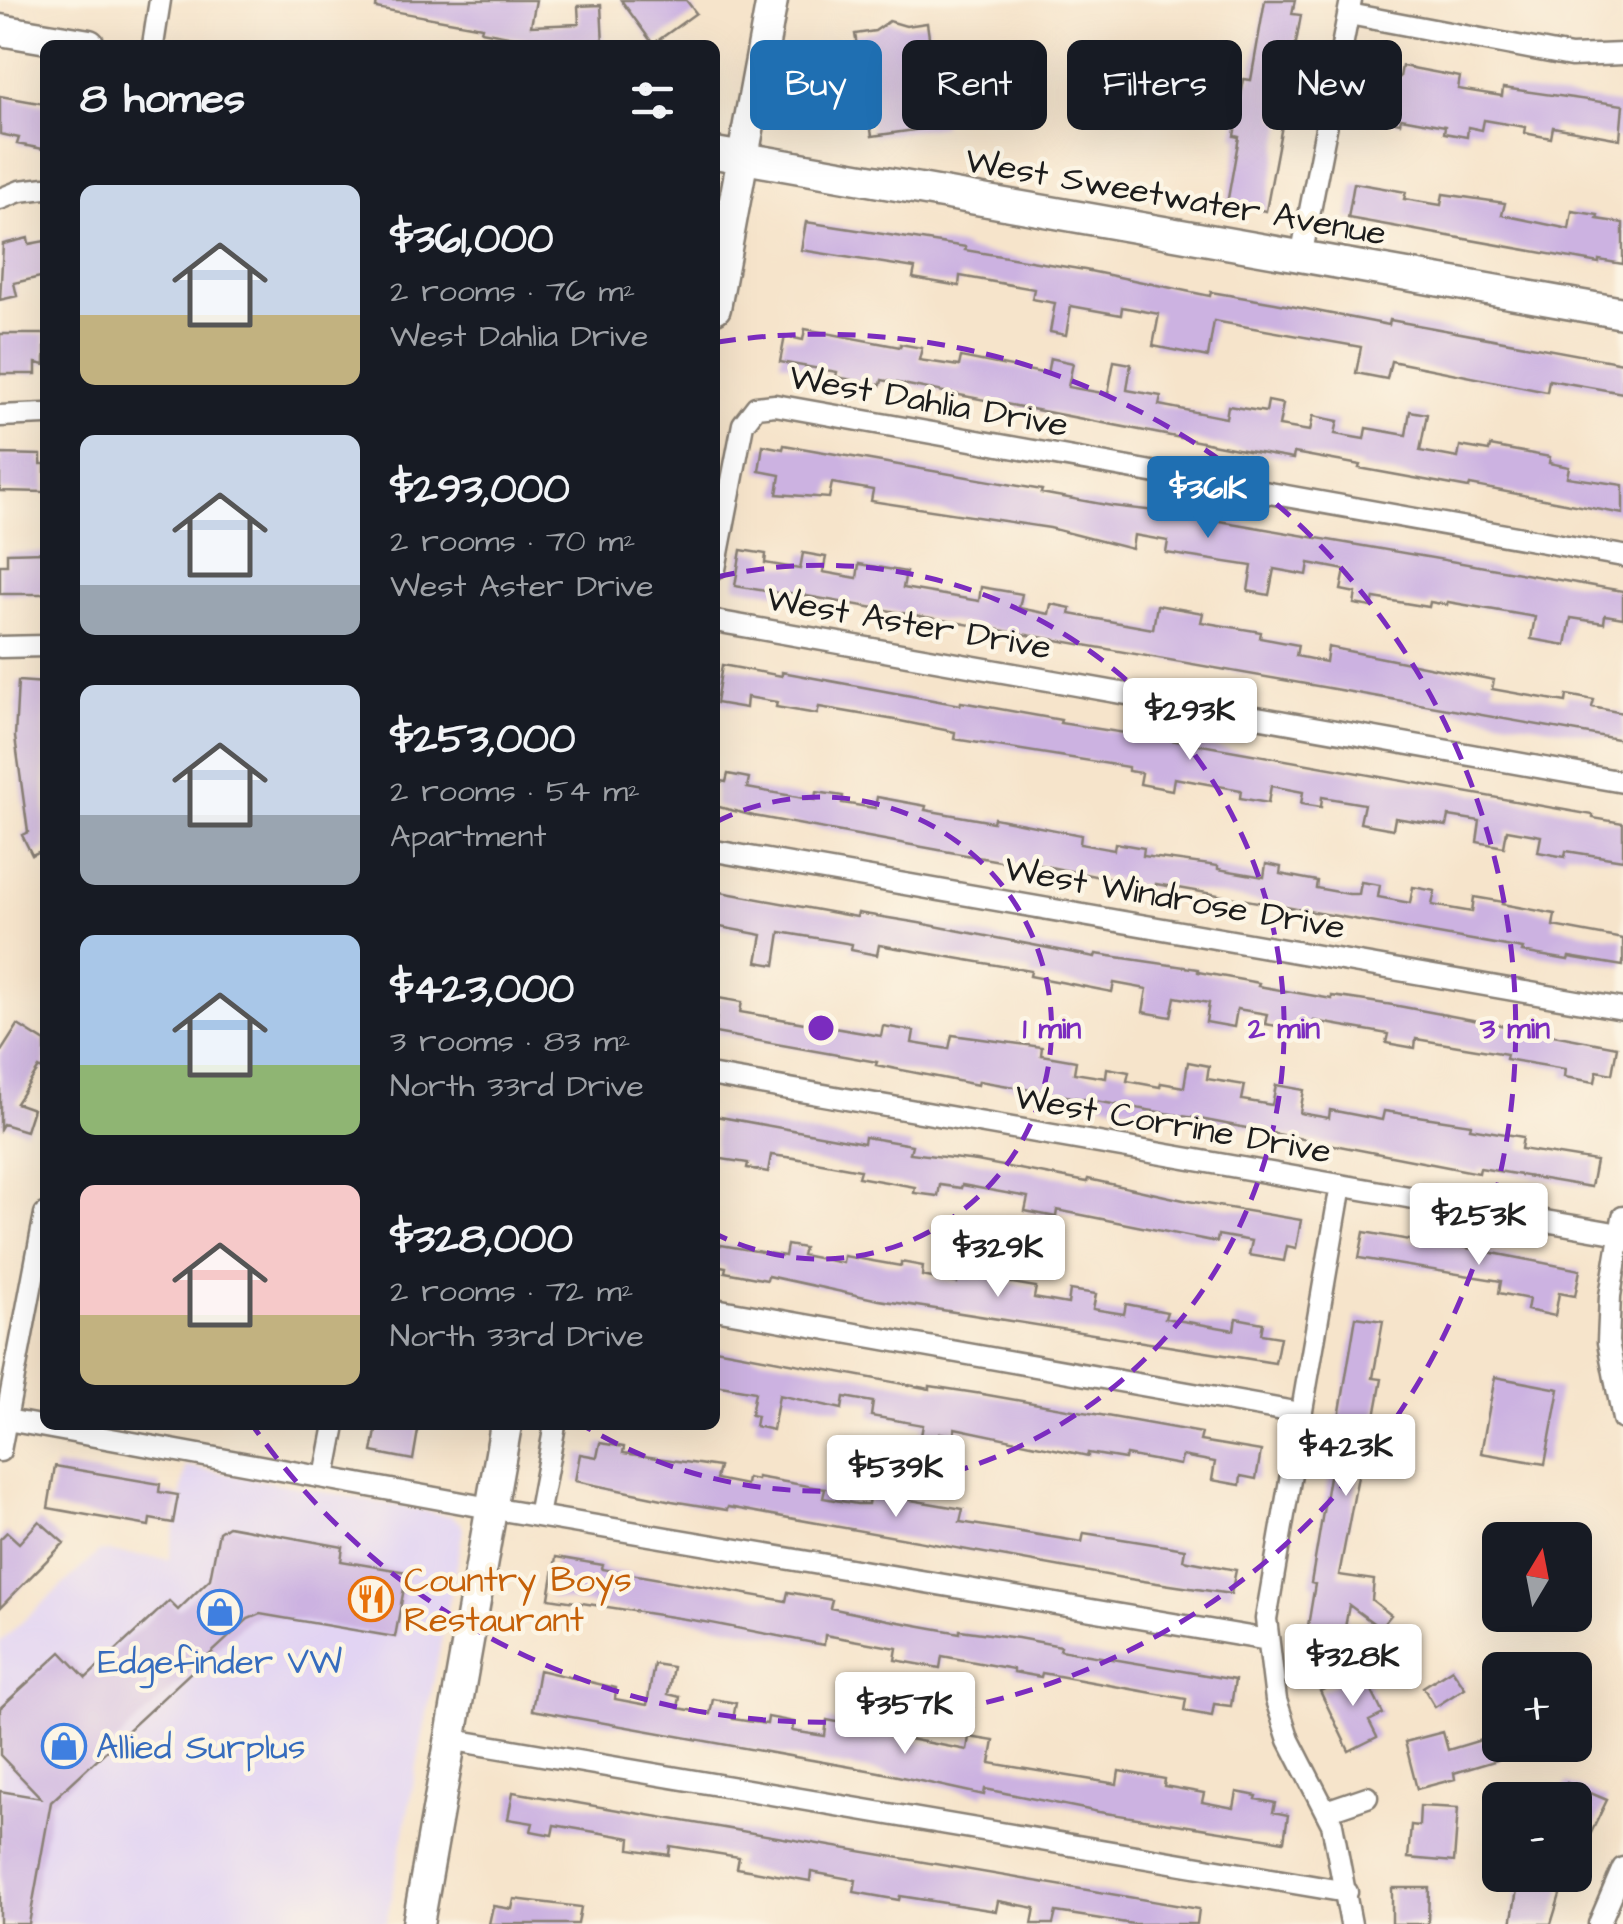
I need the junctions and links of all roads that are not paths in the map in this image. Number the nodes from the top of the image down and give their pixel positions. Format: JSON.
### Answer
{"nodes":[{"id":1,"x":160,"y":0,"type":"edge"},
{"id":2,"x":772,"y":0,"type":"edge"},
{"id":3,"x":1350,"y":7,"type":"edge"},
{"id":4,"x":0,"y":30,"type":"edge"},
{"id":5,"x":59,"y":40,"type":"edge"},
{"id":6,"x":154,"y":40,"type":"edge"},
{"id":7,"x":1623,"y":54,"type":"edge"},
{"id":8,"x":729,"y":155,"type":"edge"},
{"id":9,"x":40,"y":189,"type":"edge"},
{"id":10,"x":0,"y":198,"type":"edge"},
{"id":11,"x":720,"y":253,"type":"edge"},
{"id":12,"x":1301,"y":256,"type":"junction"},
{"id":13,"x":1623,"y":312,"type":"edge"},
{"id":14,"x":40,"y":414,"type":"edge"},
{"id":15,"x":0,"y":416,"type":"edge"},
{"id":16,"x":720,"y":542,"type":"edge"},
{"id":17,"x":1623,"y":556,"type":"edge"},
{"id":18,"x":720,"y":622,"type":"edge"},
{"id":19,"x":40,"y":646,"type":"edge"},
{"id":20,"x":0,"y":647,"type":"edge"},
{"id":21,"x":1623,"y":782,"type":"edge"},
{"id":22,"x":720,"y":851,"type":"edge"},
{"id":23,"x":1623,"y":1008,"type":"edge"},
{"id":24,"x":720,"y":1077,"type":"edge"},
{"id":25,"x":1341,"y":1185,"type":"junction"},
{"id":26,"x":1622,"y":1225,"type":"edge"},
{"id":27,"x":40,"y":1242,"type":"edge"},
{"id":28,"x":720,"y":1310,"type":"edge"},
{"id":29,"x":1300,"y":1413,"type":"junction"},
{"id":30,"x":1623,"y":1419,"type":"edge"},
{"id":31,"x":8,"y":1420,"type":"junction"},
{"id":32,"x":40,"y":1426,"type":"edge"},
{"id":33,"x":64,"y":1430,"type":"edge"},
{"id":34,"x":333,"y":1430,"type":"edge"},
{"id":35,"x":505,"y":1430,"type":"edge"},
{"id":36,"x":554,"y":1430,"type":"edge"},
{"id":37,"x":0,"y":1450,"type":"edge"},
{"id":38,"x":325,"y":1477,"type":"junction"},
{"id":39,"x":490,"y":1508,"type":"junction"},
{"id":40,"x":538,"y":1516,"type":"junction"},
{"id":41,"x":1268,"y":1640,"type":"junction"},
{"id":42,"x":448,"y":1739,"type":"junction"},
{"id":43,"x":1367,"y":1797,"type":"dead end"},
{"id":44,"x":1326,"y":1811,"type":"junction"},
{"id":45,"x":1623,"y":1868,"type":"edge"},
{"id":46,"x":1347,"y":1892,"type":"junction"},
{"id":47,"x":418,"y":1924,"type":"edge"},
{"id":48,"x":1351,"y":1924,"type":"edge"},
{"id":49,"x":1599,"y":1924,"type":"edge"}],
"edges":[{"from":1,"to":6,"type":"street"},
{"from":2,"to":8,"type":"street"},
{"from":3,"to":7,"type":"street"},
{"from":3,"to":12,"type":"street"},
{"from":4,"to":5,"type":"street"},
{"from":8,"to":11,"type":"street"},
{"from":8,"to":12,"type":"street","name":"West Sweetwater Avenue"},
{"from":9,"to":10,"type":"street"},
{"from":12,"to":13,"type":"street","name":"West Sweetwater Avenue"},
{"from":14,"to":15,"type":"street"},
{"from":16,"to":17,"type":"street","name":"West Dahlia Drive"},
{"from":18,"to":21,"type":"street","name":"West Aster Drive"},
{"from":19,"to":20,"type":"street"},
{"from":22,"to":23,"type":"street","name":"West Windrose Drive"},
{"from":24,"to":25,"type":"street","name":"West Corrine Drive"},
{"from":25,"to":26,"type":"street","name":"West Corrine Drive"},
{"from":25,"to":29,"type":"street"},
{"from":26,"to":30,"type":"street"},
{"from":27,"to":31,"type":"street"},
{"from":28,"to":29,"type":"street"},
{"from":29,"to":41,"type":"street"},
{"from":31,"to":32,"type":"street"},
{"from":31,"to":37,"type":"street"},
{"from":33,"to":38,"type":"street"},
{"from":34,"to":38,"type":"street"},
{"from":35,"to":39,"type":"street"},
{"from":36,"to":40,"type":"street"},
{"from":38,"to":39,"type":"street"},
{"from":39,"to":40,"type":"street"},
{"from":39,"to":42,"type":"street"},
{"from":40,"to":41,"type":"street"},
{"from":41,"to":44,"type":"street"},
{"from":42,"to":46,"type":"street"},
{"from":42,"to":47,"type":"street"},
{"from":43,"to":44,"type":"street"},
{"from":44,"to":46,"type":"street"},
{"from":45,"to":49,"type":"street"},
{"from":46,"to":48,"type":"street"}]}
